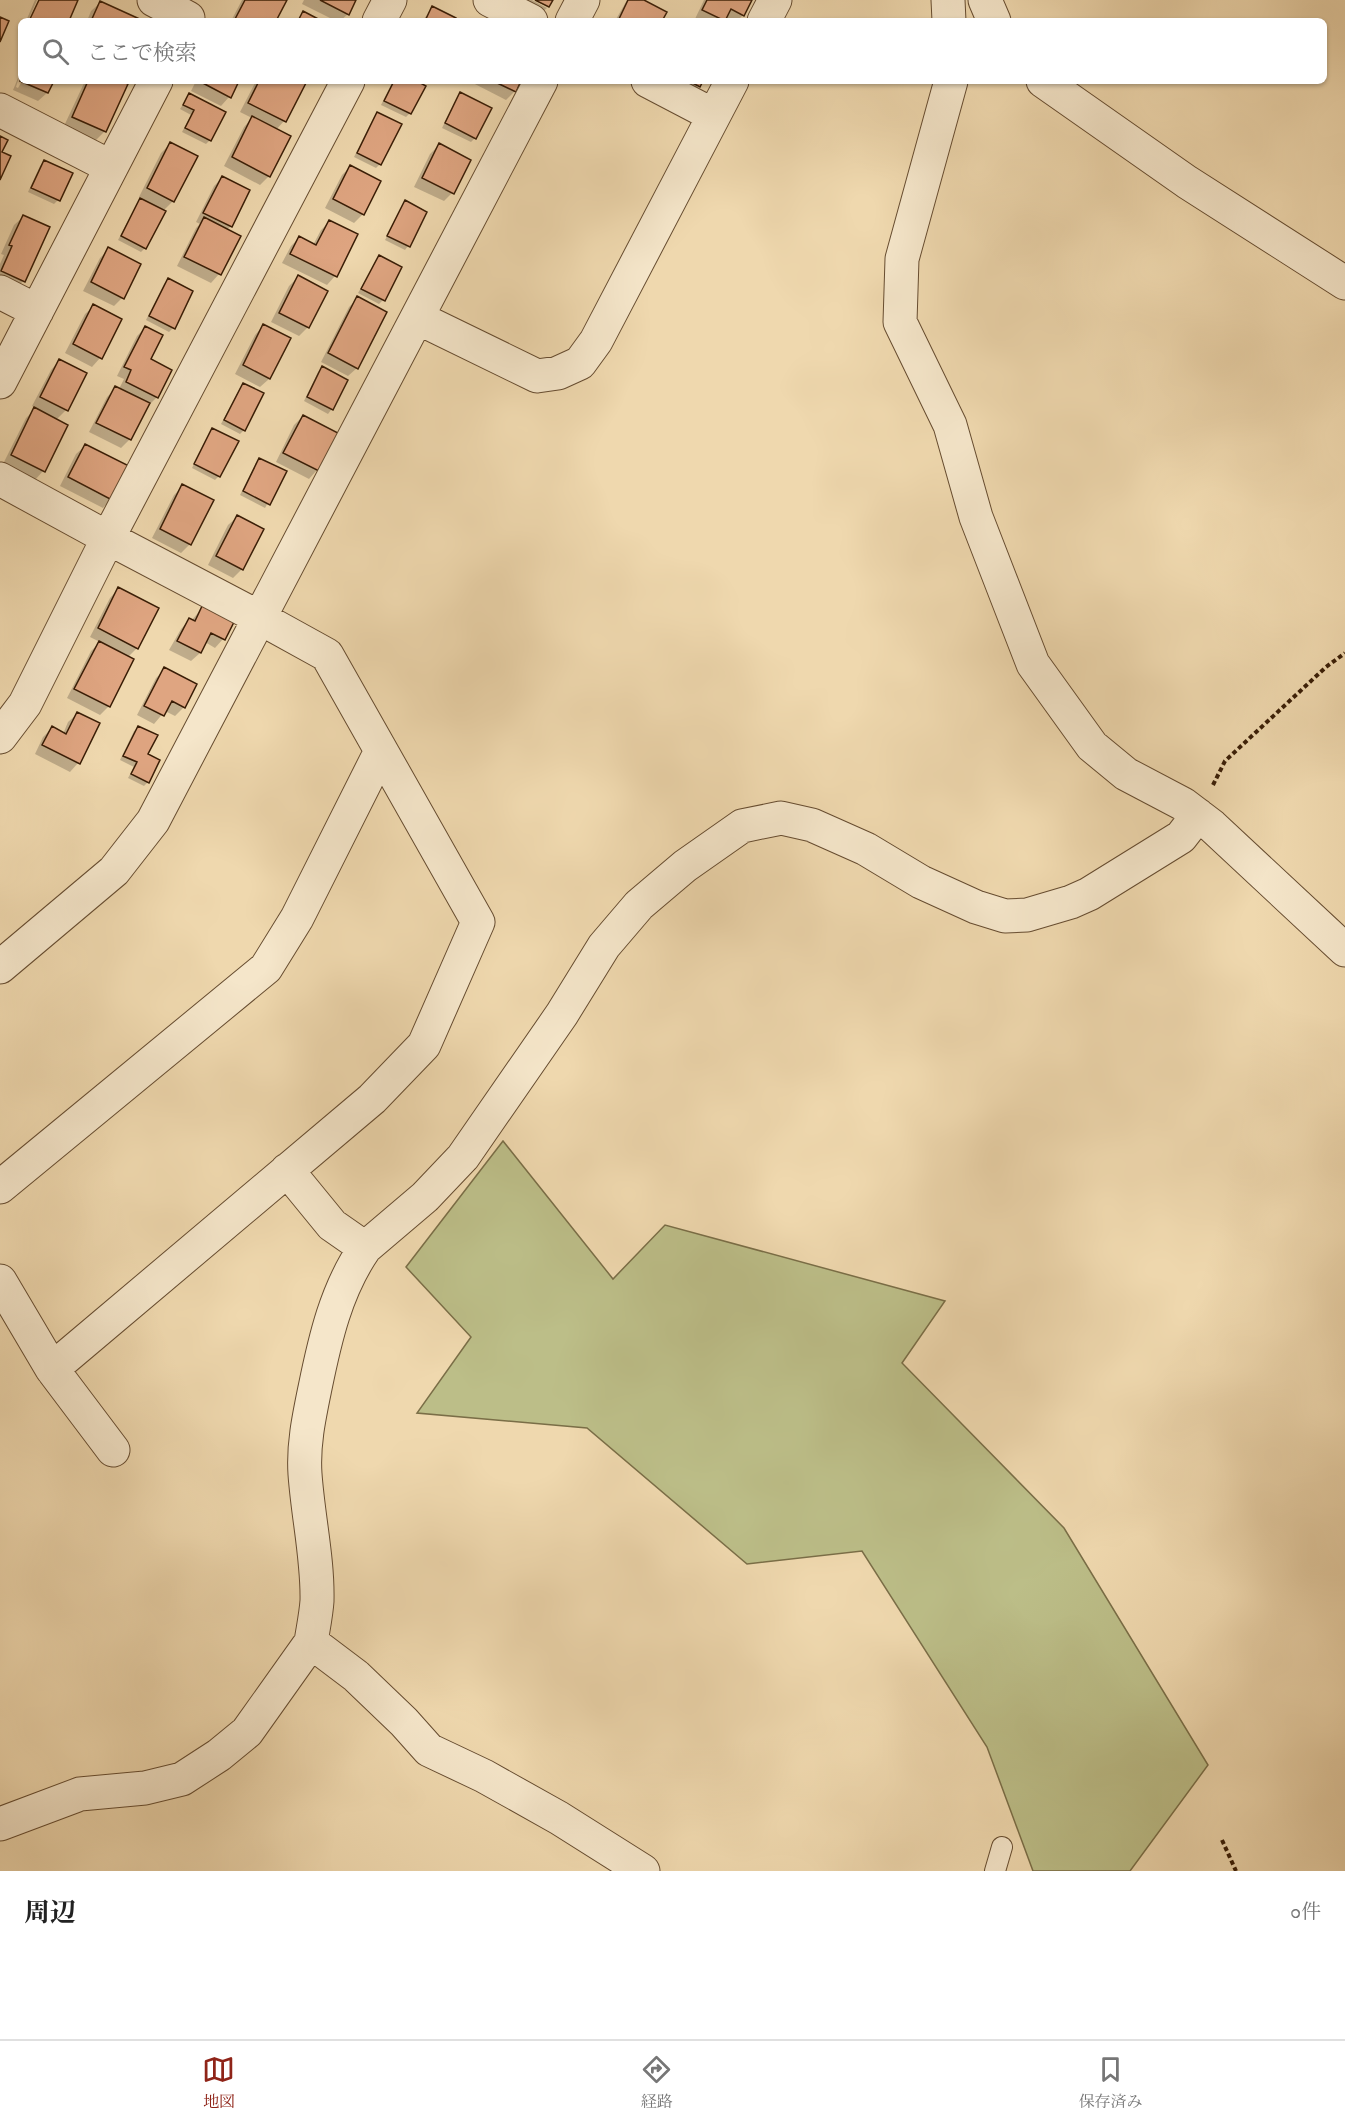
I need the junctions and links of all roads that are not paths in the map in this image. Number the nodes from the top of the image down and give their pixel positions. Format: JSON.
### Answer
{"nodes":[{"id":1,"x":154,"y":0,"type":"edge"},
{"id":2,"x":390,"y":0,"type":"edge"},
{"id":3,"x":490,"y":0,"type":"edge"},
{"id":4,"x":583,"y":0,"type":"edge"},
{"id":5,"x":775,"y":0,"type":"edge"},
{"id":6,"x":948,"y":0,"type":"edge"},
{"id":7,"x":986,"y":0,"type":"edge"},
{"id":8,"x":191,"y":13,"type":"edge"},
{"id":9,"x":381,"y":18,"type":"edge"},
{"id":10,"x":525,"y":18,"type":"edge"},
{"id":11,"x":574,"y":18,"type":"edge"},
{"id":12,"x":766,"y":18,"type":"edge"},
{"id":13,"x":949,"y":18,"type":"edge"},
{"id":14,"x":993,"y":18,"type":"edge"},
{"id":15,"x":154,"y":84,"type":"edge"},
{"id":16,"x":346,"y":84,"type":"edge"},
{"id":17,"x":539,"y":84,"type":"edge"},
{"id":18,"x":654,"y":84,"type":"edge"},
{"id":19,"x":730,"y":84,"type":"edge"},
{"id":20,"x":950,"y":84,"type":"edge"},
{"id":21,"x":1047,"y":84,"type":"edge"},
{"id":22,"x":0,"y":110,"type":"edge"},
{"id":23,"x":713,"y":115,"type":"junction"},
{"id":24,"x":111,"y":167,"type":"junction"},
{"id":25,"x":1345,"y":283,"type":"edge"},
{"id":26,"x":0,"y":292,"type":"edge"},
{"id":27,"x":37,"y":311,"type":"junction"},
{"id":28,"x":418,"y":318,"type":"junction"},
{"id":29,"x":0,"y":382,"type":"edge"},
{"id":30,"x":0,"y":479,"type":"edge"},
{"id":31,"x":108,"y":538,"type":"junction"},
{"id":32,"x":260,"y":618,"type":"junction"},
{"id":33,"x":0,"y":737,"type":"edge"},
{"id":34,"x":381,"y":751,"type":"junction"},
{"id":35,"x":1198,"y":815,"type":"junction"},
{"id":36,"x":1345,"y":950,"type":"edge"},
{"id":37,"x":0,"y":967,"type":"edge"},
{"id":38,"x":287,"y":1170,"type":"junction"},
{"id":39,"x":0,"y":1187,"type":"edge"},
{"id":40,"x":365,"y":1248,"type":"junction"},
{"id":41,"x":0,"y":1281,"type":"edge"},
{"id":42,"x":52,"y":1369,"type":"junction"},
{"id":43,"x":113,"y":1450,"type":"dead end"},
{"id":44,"x":311,"y":1642,"type":"junction"},
{"id":45,"x":0,"y":1824,"type":"edge"},
{"id":46,"x":1002,"y":1847,"type":"dead end"},
{"id":47,"x":643,"y":1871,"type":"edge"},
{"id":48,"x":995,"y":1871,"type":"edge"}],
"edges":[{"from":1,"to":8,"type":"street"},
{"from":2,"to":9,"type":"street"},
{"from":3,"to":10,"type":"street"},
{"from":4,"to":11,"type":"street"},
{"from":5,"to":12,"type":"street"},
{"from":6,"to":13,"type":"street"},
{"from":7,"to":14,"type":"street"},
{"from":15,"to":24,"type":"street"},
{"from":16,"to":31,"type":"street"},
{"from":17,"to":28,"type":"street"},
{"from":18,"to":23,"type":"street"},
{"from":19,"to":23,"type":"street"},
{"from":20,"to":35,"type":"street"},
{"from":21,"to":25,"type":"street"},
{"from":22,"to":24,"type":"street"},
{"from":23,"to":28,"type":"street"},
{"from":24,"to":27,"type":"street"},
{"from":26,"to":27,"type":"street"},
{"from":27,"to":29,"type":"street"},
{"from":28,"to":32,"type":"street"},
{"from":30,"to":31,"type":"street"},
{"from":31,"to":32,"type":"street"},
{"from":31,"to":33,"type":"street"},
{"from":32,"to":34,"type":"street"},
{"from":32,"to":37,"type":"street"},
{"from":34,"to":38,"type":"street"},
{"from":34,"to":39,"type":"street"},
{"from":35,"to":36,"type":"street"},
{"from":35,"to":40,"type":"street"},
{"from":38,"to":40,"type":"street"},
{"from":38,"to":42,"type":"street"},
{"from":40,"to":44,"type":"street"},
{"from":41,"to":42,"type":"street"},
{"from":42,"to":43,"type":"street"},
{"from":44,"to":45,"type":"street"},
{"from":44,"to":47,"type":"street"},
{"from":46,"to":48,"type":"lane"}]}
